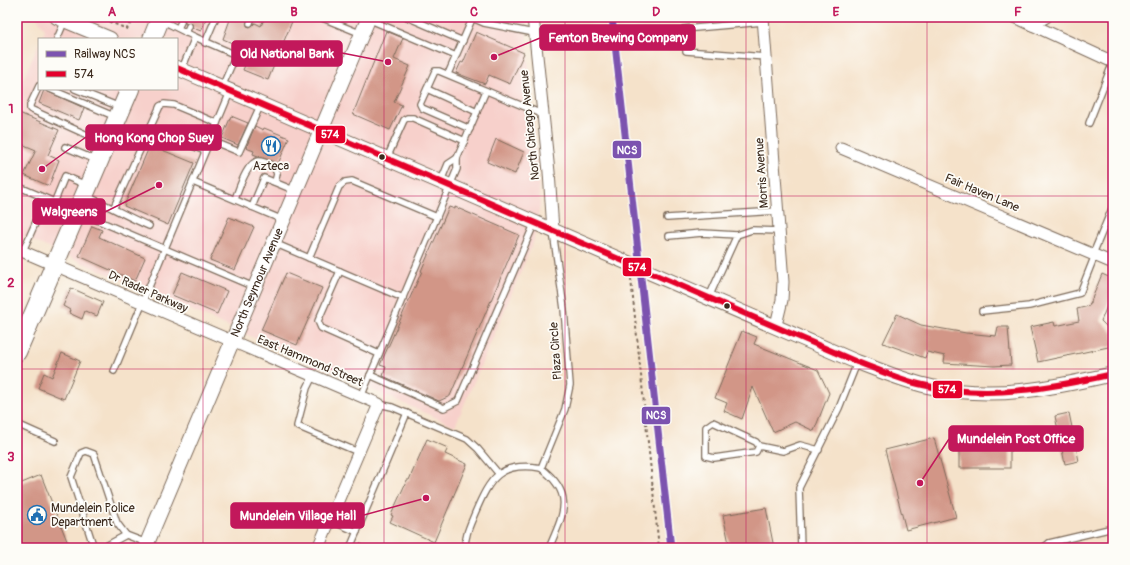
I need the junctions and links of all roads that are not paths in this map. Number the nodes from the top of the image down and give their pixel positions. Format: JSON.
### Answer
{"nodes":[{"id":1,"x":216,"y":17,"type":"edge"},
{"id":2,"x":320,"y":17,"type":"edge"},
{"id":3,"x":407,"y":17,"type":"edge"},
{"id":4,"x":472,"y":17,"type":"edge"},
{"id":5,"x":532,"y":17,"type":"edge"},
{"id":6,"x":1015,"y":17,"type":"edge"},
{"id":7,"x":1046,"y":17,"type":"edge"},
{"id":8,"x":160,"y":18,"type":"edge"},
{"id":9,"x":369,"y":18,"type":"edge"},
{"id":10,"x":61,"y":19,"type":"edge"},
{"id":11,"x":763,"y":19,"type":"edge"},
{"id":12,"x":1032,"y":25,"type":"junction"},
{"id":13,"x":189,"y":26,"type":"dead end"},
{"id":14,"x":186,"y":32,"type":"junction"},
{"id":15,"x":534,"y":33,"type":"junction"},
{"id":16,"x":362,"y":34,"type":"junction"},
{"id":17,"x":195,"y":37,"type":"junction"},
{"id":18,"x":57,"y":38,"type":"edge"},
{"id":19,"x":108,"y":38,"type":"edge"},
{"id":20,"x":152,"y":38,"type":"edge"},
{"id":21,"x":463,"y":41,"type":"junction"},
{"id":22,"x":206,"y":42,"type":"junction"},
{"id":23,"x":240,"y":47,"type":"dead end"},
{"id":24,"x":236,"y":55,"type":"junction"},
{"id":25,"x":456,"y":56,"type":"junction"},
{"id":26,"x":766,"y":57,"type":"junction"},
{"id":27,"x":1113,"y":62,"type":"edge"},
{"id":28,"x":180,"y":69,"type":"edge"},
{"id":29,"x":448,"y":74,"type":"junction"},
{"id":30,"x":38,"y":88,"type":"edge"},
{"id":31,"x":226,"y":89,"type":"junction"},
{"id":32,"x":427,"y":89,"type":"junction"},
{"id":33,"x":53,"y":90,"type":"edge"},
{"id":34,"x":77,"y":90,"type":"edge"},
{"id":35,"x":130,"y":90,"type":"edge"},
{"id":36,"x":486,"y":91,"type":"junction"},
{"id":37,"x":261,"y":104,"type":"junction"},
{"id":38,"x":477,"y":112,"type":"junction"},
{"id":39,"x":120,"y":113,"type":"junction"},
{"id":40,"x":542,"y":114,"type":"junction"},
{"id":41,"x":217,"y":123,"type":"junction"},
{"id":42,"x":1089,"y":123,"type":"dead end"},
{"id":43,"x":150,"y":128,"type":"junction"},
{"id":44,"x":470,"y":129,"type":"junction"},
{"id":45,"x":322,"y":130,"type":"junction"},
{"id":46,"x":210,"y":140,"type":"junction"},
{"id":47,"x":464,"y":141,"type":"junction"},
{"id":48,"x":107,"y":143,"type":"junction"},
{"id":49,"x":65,"y":147,"type":"dead end"},
{"id":50,"x":841,"y":148,"type":"dead end"},
{"id":51,"x":205,"y":151,"type":"junction"},
{"id":52,"x":387,"y":158,"type":"junction"},
{"id":53,"x":457,"y":158,"type":"junction"},
{"id":54,"x":99,"y":161,"type":"junction"},
{"id":55,"x":192,"y":182,"type":"junction"},
{"id":56,"x":275,"y":182,"type":"junction"},
{"id":57,"x":446,"y":183,"type":"junction"},
{"id":58,"x":17,"y":186,"type":"edge"},
{"id":59,"x":86,"y":191,"type":"junction"},
{"id":60,"x":296,"y":191,"type":"junction"},
{"id":61,"x":46,"y":199,"type":"junction"},
{"id":62,"x":235,"y":199,"type":"junction"},
{"id":63,"x":54,"y":203,"type":"junction"},
{"id":64,"x":1113,"y":206,"type":"edge"},
{"id":65,"x":114,"y":207,"type":"junction"},
{"id":66,"x":252,"y":207,"type":"junction"},
{"id":67,"x":778,"y":210,"type":"junction"},
{"id":68,"x":77,"y":212,"type":"junction"},
{"id":69,"x":437,"y":218,"type":"junction"},
{"id":70,"x":667,"y":218,"type":"dead end"},
{"id":71,"x":284,"y":220,"type":"junction"},
{"id":72,"x":535,"y":222,"type":"junction"},
{"id":73,"x":149,"y":226,"type":"dead end"},
{"id":74,"x":553,"y":230,"type":"junction"},
{"id":75,"x":780,"y":231,"type":"junction"},
{"id":76,"x":164,"y":233,"type":"dead end"},
{"id":77,"x":170,"y":235,"type":"junction"},
{"id":78,"x":737,"y":235,"type":"junction"},
{"id":79,"x":669,"y":236,"type":"dead end"},
{"id":80,"x":274,"y":243,"type":"junction"},
{"id":81,"x":165,"y":249,"type":"junction"},
{"id":82,"x":20,"y":250,"type":"edge"},
{"id":83,"x":1094,"y":255,"type":"junction"},
{"id":84,"x":309,"y":258,"type":"junction"},
{"id":85,"x":1113,"y":263,"type":"edge"},
{"id":86,"x":54,"y":264,"type":"junction"},
{"id":87,"x":340,"y":271,"type":"junction"},
{"id":88,"x":255,"y":288,"type":"junction"},
{"id":89,"x":709,"y":297,"type":"junction"},
{"id":90,"x":403,"y":298,"type":"junction"},
{"id":91,"x":142,"y":303,"type":"junction"},
{"id":92,"x":982,"y":311,"type":"dead end"},
{"id":93,"x":776,"y":326,"type":"junction"},
{"id":94,"x":232,"y":342,"type":"junction"},
{"id":95,"x":18,"y":345,"type":"edge"},
{"id":96,"x":379,"y":354,"type":"junction"},
{"id":97,"x":857,"y":362,"type":"junction"},
{"id":98,"x":114,"y":371,"type":"dead end"},
{"id":99,"x":1113,"y":374,"type":"edge"},
{"id":100,"x":370,"y":375,"type":"junction"},
{"id":101,"x":312,"y":376,"type":"junction"},
{"id":102,"x":361,"y":397,"type":"junction"},
{"id":103,"x":379,"y":404,"type":"junction"},
{"id":104,"x":407,"y":413,"type":"junction"},
{"id":105,"x":17,"y":424,"type":"edge"},
{"id":106,"x":55,"y":441,"type":"dead end"},
{"id":107,"x":759,"y":446,"type":"junction"},
{"id":108,"x":819,"y":450,"type":"junction"},
{"id":109,"x":358,"y":452,"type":"junction"},
{"id":110,"x":541,"y":468,"type":"junction"},
{"id":111,"x":498,"y":473,"type":"junction"},
{"id":112,"x":330,"y":520,"type":"junction"},
{"id":113,"x":1113,"y":528,"type":"edge"},
{"id":114,"x":357,"y":532,"type":"junction"},
{"id":115,"x":126,"y":535,"type":"junction"},
{"id":116,"x":146,"y":546,"type":"edge"},
{"id":117,"x":94,"y":548,"type":"edge"},
{"id":118,"x":102,"y":548,"type":"edge"},
{"id":119,"x":318,"y":548,"type":"edge"},
{"id":120,"x":350,"y":548,"type":"edge"},
{"id":121,"x":465,"y":548,"type":"edge"},
{"id":122,"x":549,"y":548,"type":"edge"},
{"id":123,"x":801,"y":548,"type":"edge"},
{"id":124,"x":1043,"y":548,"type":"edge"}],
"edges":[{"from":1,"to":22,"type":"lane"},
{"from":2,"to":16,"type":"lane"},
{"from":3,"to":21,"type":"lane"},
{"from":4,"to":15,"type":"lane"},
{"from":4,"to":21,"type":"lane"},
{"from":5,"to":15,"type":"street","name":"North Chicago Avenue"},
{"from":6,"to":12,"type":"street"},
{"from":7,"to":12,"type":"street"},
{"from":8,"to":14,"type":"lane"},
{"from":8,"to":20,"type":"main road"},
{"from":9,"to":16,"type":"street","name":"North Seymour Avenue"},
{"from":9,"to":25,"type":"lane"},
{"from":10,"to":18,"type":"lane"},
{"from":10,"to":19,"type":"street"},
{"from":11,"to":26,"type":"street","name":"Morris Avenue"},
{"from":11,"to":26,"type":"lane"},
{"from":12,"to":27,"type":"street"},
{"from":13,"to":14,"type":"lane"},
{"from":14,"to":17,"type":"lane"},
{"from":15,"to":40,"type":"street","name":"North Chicago Avenue"},
{"from":16,"to":45,"type":"street","name":"North Seymour Avenue"},
{"from":17,"to":22,"type":"lane"},
{"from":17,"to":28,"type":"lane"},
{"from":21,"to":25,"type":"lane"},
{"from":22,"to":24,"type":"lane"},
{"from":23,"to":24,"type":"lane"},
{"from":24,"to":31,"type":"lane"},
{"from":25,"to":29,"type":"lane"},
{"from":26,"to":67,"type":"street","name":"Morris Avenue"},
{"from":27,"to":42,"type":"lane"},
{"from":28,"to":31,"type":"street"},
{"from":29,"to":32,"type":"lane"},
{"from":29,"to":36,"type":"lane"},
{"from":30,"to":48,"type":"lane"},
{"from":31,"to":37,"type":"street"},
{"from":31,"to":41,"type":"lane"},
{"from":32,"to":38,"type":"lane"},
{"from":32,"to":44,"type":"lane"},
{"from":33,"to":39,"type":"lane"},
{"from":34,"to":39,"type":"lane"},
{"from":35,"to":39,"type":"main road"},
{"from":36,"to":38,"type":"lane"},
{"from":36,"to":40,"type":"lane"},
{"from":37,"to":45,"type":"street"},
{"from":37,"to":46,"type":"lane"},
{"from":38,"to":44,"type":"lane"},
{"from":39,"to":48,"type":"main road"},
{"from":40,"to":74,"type":"street","name":"North Chicago Avenue"},
{"from":41,"to":43,"type":"lane"},
{"from":41,"to":46,"type":"lane"},
{"from":43,"to":51,"type":"lane"},
{"from":43,"to":65,"type":"lane"},
{"from":44,"to":47,"type":"lane"},
{"from":45,"to":52,"type":"street"},
{"from":45,"to":60,"type":"street","name":"North Seymour Avenue"},
{"from":46,"to":51,"type":"lane"},
{"from":47,"to":52,"type":"lane"},
{"from":47,"to":53,"type":"lane"},
{"from":48,"to":54,"type":"main road"},
{"from":49,"to":54,"type":"lane"},
{"from":50,"to":83,"type":"street","name":"Fair Haven Lane"},
{"from":51,"to":55,"type":"lane"},
{"from":52,"to":57,"type":"street"},
{"from":53,"to":57,"type":"lane"},
{"from":53,"to":57,"type":"lane"},
{"from":54,"to":59,"type":"main road"},
{"from":55,"to":62,"type":"lane"},
{"from":55,"to":77,"type":"lane"},
{"from":56,"to":60,"type":"lane"},
{"from":56,"to":62,"type":"lane"},
{"from":56,"to":66,"type":"lane"},
{"from":57,"to":69,"type":"lane"},
{"from":57,"to":72,"type":"street"},
{"from":58,"to":61,"type":"lane"},
{"from":59,"to":63,"type":"lane"},
{"from":59,"to":65,"type":"lane"},
{"from":59,"to":68,"type":"main road"},
{"from":60,"to":71,"type":"street","name":"North Seymour Avenue"},
{"from":61,"to":63,"type":"lane"},
{"from":61,"to":82,"type":"lane"},
{"from":62,"to":66,"type":"lane"},
{"from":63,"to":68,"type":"lane"},
{"from":64,"to":83,"type":"lane"},
{"from":65,"to":73,"type":"lane"},
{"from":66,"to":71,"type":"lane"},
{"from":67,"to":70,"type":"lane"},
{"from":67,"to":75,"type":"street","name":"Morris Avenue"},
{"from":68,"to":81,"type":"lane"},
{"from":68,"to":86,"type":"main road"},
{"from":69,"to":84,"type":"lane"},
{"from":69,"to":90,"type":"lane"},
{"from":71,"to":80,"type":"street","name":"North Seymour Avenue"},
{"from":72,"to":74,"type":"street"},
{"from":72,"to":100,"type":"lane"},
{"from":74,"to":89,"type":"street"},
{"from":74,"to":110,"type":"lane","name":"Plaza Circle"},
{"from":75,"to":78,"type":"lane"},
{"from":75,"to":93,"type":"street","name":"Morris Avenue"},
{"from":76,"to":77,"type":"lane"},
{"from":77,"to":81,"type":"lane"},
{"from":78,"to":79,"type":"lane"},
{"from":78,"to":89,"type":"lane"},
{"from":80,"to":84,"type":"lane"},
{"from":80,"to":88,"type":"street","name":"North Seymour Avenue"},
{"from":81,"to":88,"type":"lane"},
{"from":81,"to":91,"type":"lane"},
{"from":82,"to":86,"type":"street","name":"Dr Rader Parkway"},
{"from":83,"to":85,"type":"street","name":"Fair Haven Lane"},
{"from":83,"to":92,"type":"lane"},
{"from":84,"to":87,"type":"lane"},
{"from":86,"to":91,"type":"street","name":"Dr Rader Parkway"},
{"from":86,"to":95,"type":"main road"},
{"from":87,"to":90,"type":"lane"},
{"from":87,"to":96,"type":"lane"},
{"from":88,"to":94,"type":"street","name":"North Seymour Avenue"},
{"from":89,"to":93,"type":"street"},
{"from":90,"to":96,"type":"lane"},
{"from":91,"to":94,"type":"street","name":"Dr Rader Parkway"},
{"from":91,"to":98,"type":"lane"},
{"from":93,"to":97,"type":"street"},
{"from":94,"to":101,"type":"street","name":"East Hammond Street"},
{"from":94,"to":116,"type":"street","name":"North Seymour Avenue"},
{"from":96,"to":100,"type":"lane"},
{"from":97,"to":99,"type":"street"},
{"from":97,"to":108,"type":"lane"},
{"from":100,"to":102,"type":"lane"},
{"from":101,"to":102,"type":"street","name":"East Hammond Street"},
{"from":101,"to":109,"type":"lane"},
{"from":102,"to":103,"type":"street","name":"East Hammond Street"},
{"from":103,"to":104,"type":"lane"},
{"from":103,"to":109,"type":"street"},
{"from":104,"to":111,"type":"lane"},
{"from":104,"to":114,"type":"lane"},
{"from":105,"to":106,"type":"lane"},
{"from":107,"to":107,"type":"lane"},
{"from":107,"to":108,"type":"lane"},
{"from":108,"to":123,"type":"lane"},
{"from":109,"to":112,"type":"street"},
{"from":110,"to":111,"type":"lane"},
{"from":110,"to":122,"type":"lane"},
{"from":111,"to":121,"type":"lane"},
{"from":112,"to":114,"type":"lane"},
{"from":112,"to":119,"type":"street"},
{"from":113,"to":124,"type":"lane"},
{"from":114,"to":120,"type":"lane"},
{"from":115,"to":116,"type":"lane"},
{"from":115,"to":117,"type":"lane"},
{"from":115,"to":118,"type":"lane"}]}
